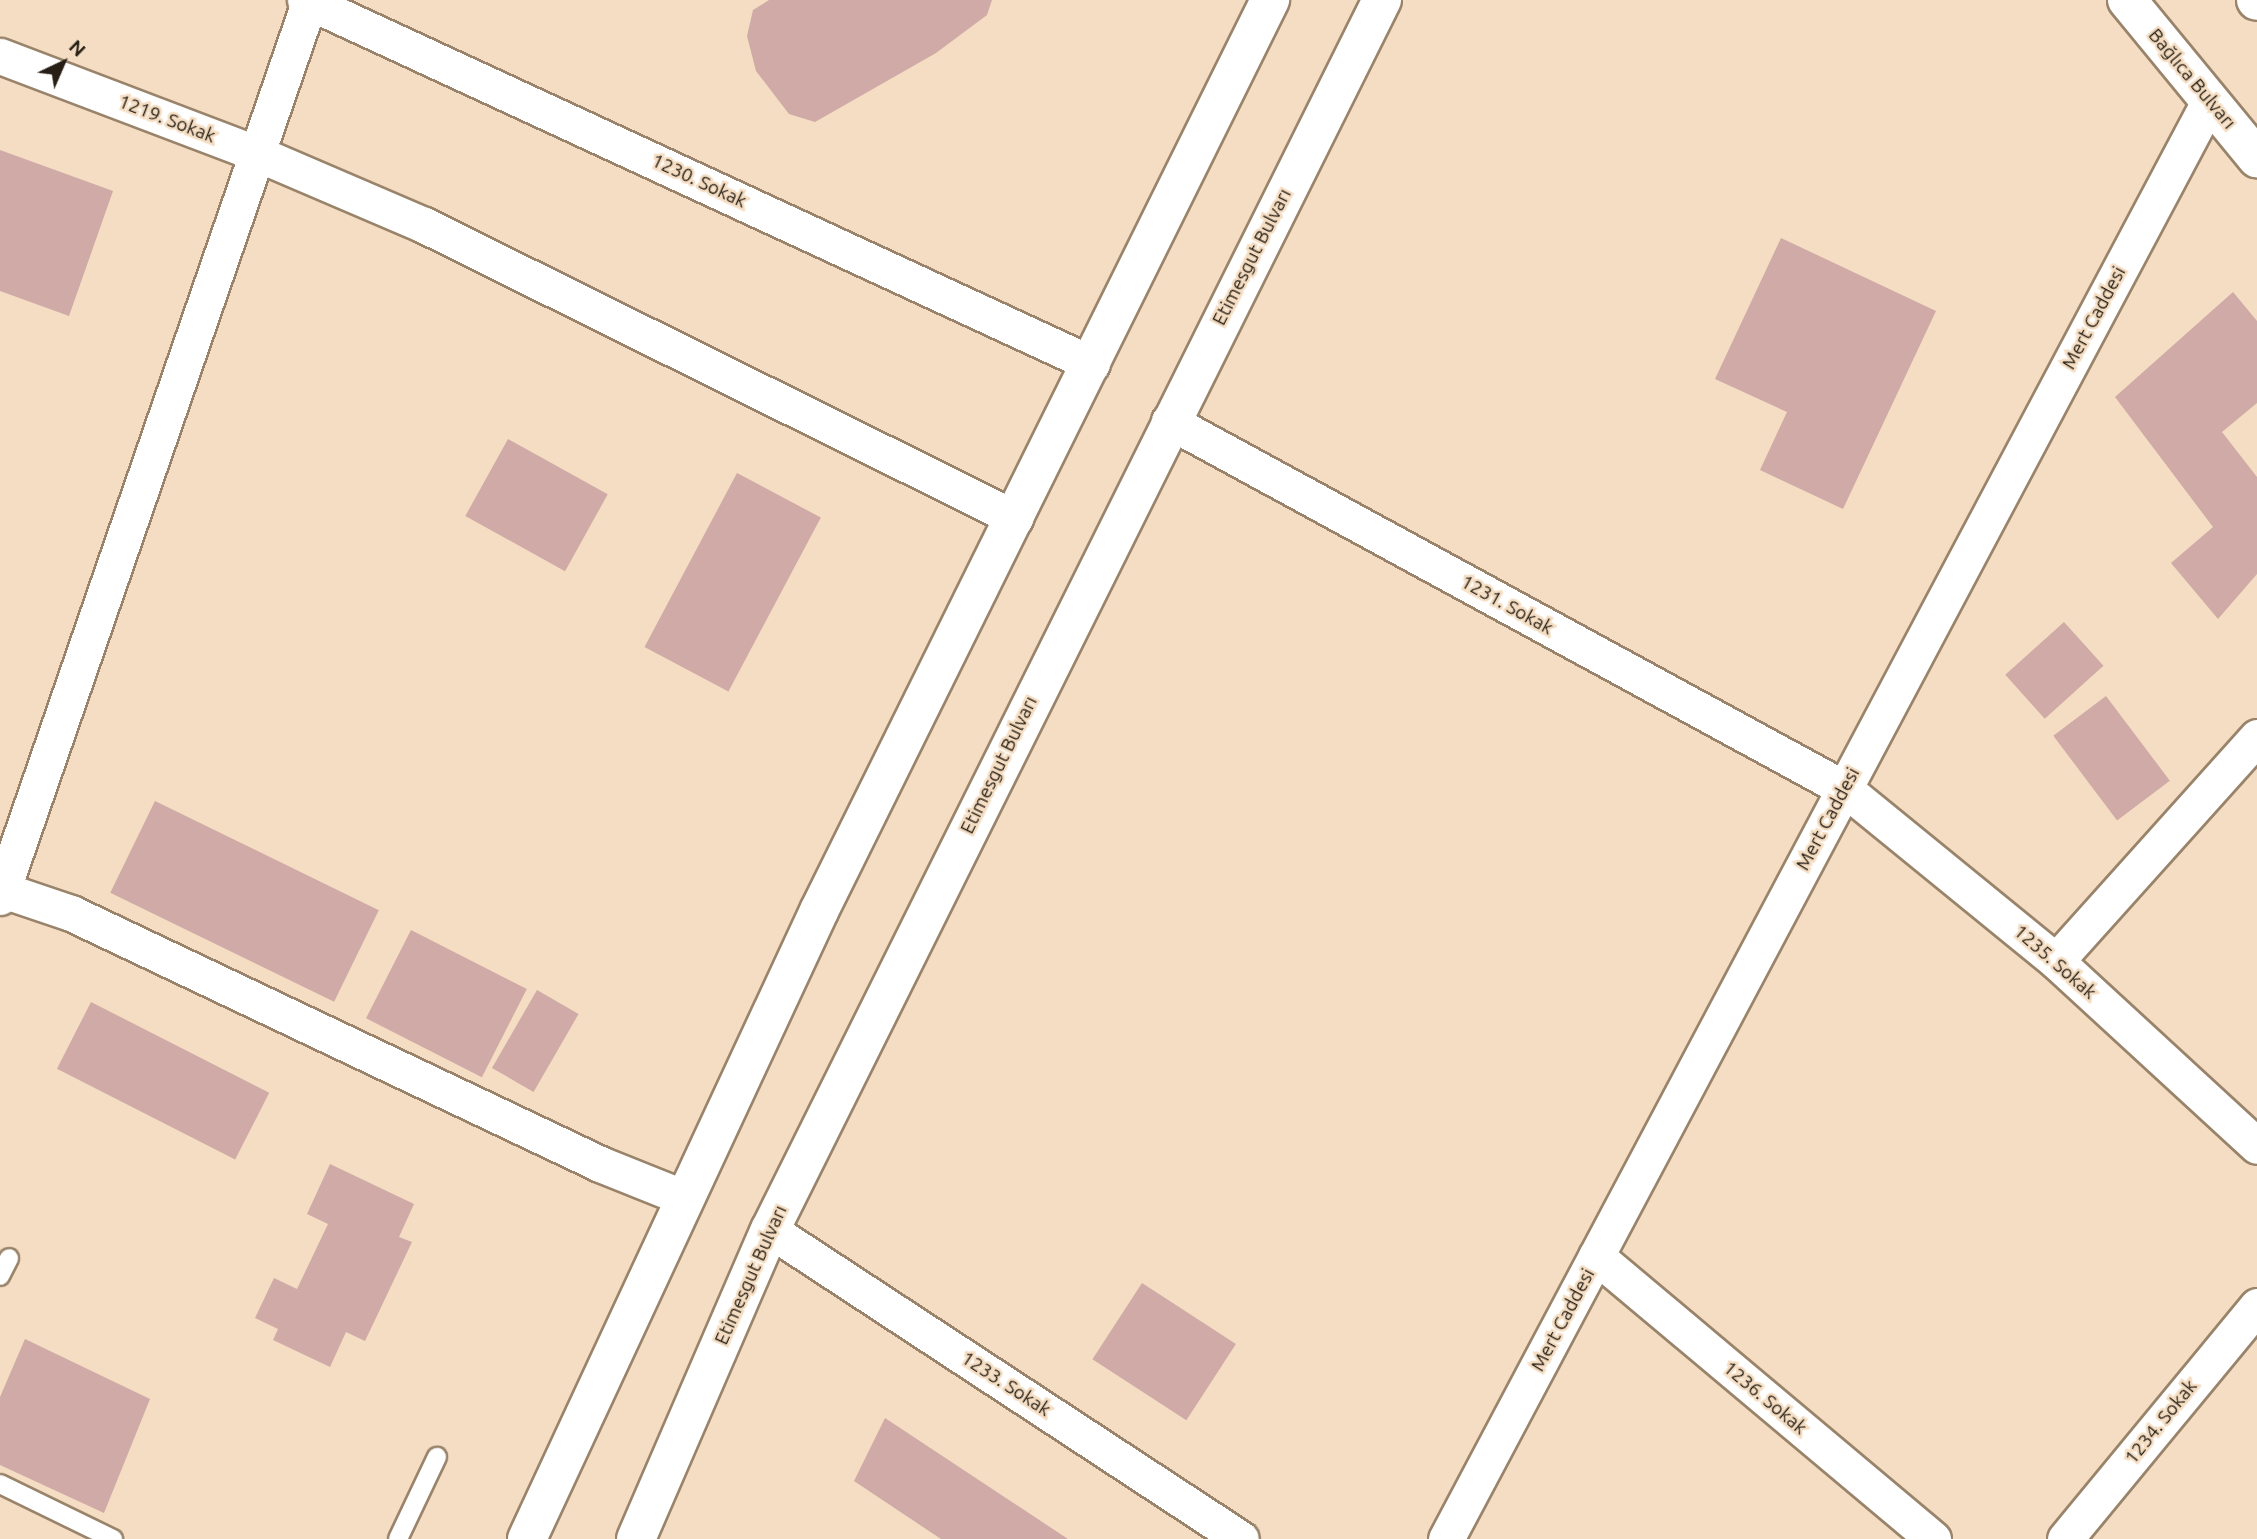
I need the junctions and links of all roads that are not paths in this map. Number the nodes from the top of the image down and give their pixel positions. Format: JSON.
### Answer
{"nodes":[{"id":1,"x":1270,"y":0,"type":"edge"},
{"id":2,"x":1382,"y":0,"type":"edge"},
{"id":3,"x":2127,"y":0,"type":"edge"},
{"id":4,"x":308,"y":1,"type":"edge"},
{"id":5,"x":0,"y":57,"type":"edge"},
{"id":6,"x":2210,"y":100,"type":"junction"},
{"id":7,"x":256,"y":153,"type":"junction"},
{"id":8,"x":2257,"y":158,"type":"edge"},
{"id":9,"x":1092,"y":363,"type":"junction"},
{"id":10,"x":1169,"y":421,"type":"junction"},
{"id":11,"x":1015,"y":518,"type":"junction"},
{"id":12,"x":2257,"y":737,"type":"edge"},
{"id":13,"x":1844,"y":789,"type":"junction"},
{"id":14,"x":1,"y":892,"type":"edge"},
{"id":15,"x":2056,"y":961,"type":"junction"},
{"id":16,"x":2257,"y":1146,"type":"edge"},
{"id":17,"x":685,"y":1198,"type":"junction"},
{"id":18,"x":770,"y":1230,"type":"junction"},
{"id":19,"x":1596,"y":1256,"type":"junction"},
{"id":20,"x":9,"y":1258,"type":"dead end"},
{"id":21,"x":0,"y":1276,"type":"edge"},
{"id":22,"x":2257,"y":1306,"type":"edge"},
{"id":23,"x":437,"y":1457,"type":"dead end"},
{"id":24,"x":0,"y":1484,"type":"edge"},
{"id":25,"x":113,"y":1539,"type":"edge"},
{"id":26,"x":398,"y":1539,"type":"edge"},
{"id":27,"x":527,"y":1539,"type":"edge"},
{"id":28,"x":636,"y":1539,"type":"edge"},
{"id":29,"x":1241,"y":1539,"type":"edge"},
{"id":30,"x":1446,"y":1539,"type":"edge"},
{"id":31,"x":1933,"y":1539,"type":"edge"},
{"id":32,"x":2065,"y":1539,"type":"edge"}],
"edges":[{"from":1,"to":9,"type":"main road"},
{"from":2,"to":10,"type":"main road","name":"Etimesgut Bulvarı"},
{"from":3,"to":6,"type":"main road","name":"Bağlıca Bulvarı"},
{"from":4,"to":7,"type":"street"},
{"from":4,"to":9,"type":"street","name":"1230. Sokak"},
{"from":5,"to":7,"type":"street","name":"1219. Sokak"},
{"from":6,"to":8,"type":"main road","name":"Bağlıca Bulvarı"},
{"from":6,"to":13,"type":"street","name":"Mert Caddesi"},
{"from":7,"to":11,"type":"street","name":"1219. Sokak"},
{"from":7,"to":14,"type":"street"},
{"from":9,"to":11,"type":"main road"},
{"from":10,"to":13,"type":"street","name":"1231. Sokak"},
{"from":10,"to":18,"type":"main road","name":"Etimesgut Bulvarı"},
{"from":11,"to":17,"type":"main road"},
{"from":12,"to":15,"type":"street"},
{"from":13,"to":15,"type":"street","name":"1235. Sokak"},
{"from":13,"to":19,"type":"street","name":"Mert Caddesi"},
{"from":14,"to":17,"type":"street"},
{"from":15,"to":16,"type":"street","name":"1235. Sokak"},
{"from":17,"to":27,"type":"main road"},
{"from":18,"to":28,"type":"main road","name":"Etimesgut Bulvarı"},
{"from":18,"to":29,"type":"street","name":"1233. Sokak"},
{"from":19,"to":30,"type":"street","name":"Mert Caddesi"},
{"from":19,"to":31,"type":"street","name":"1236. Sokak"},
{"from":20,"to":21,"type":"lane"},
{"from":22,"to":32,"type":"street","name":"1234. Sokak"},
{"from":23,"to":26,"type":"lane"},
{"from":24,"to":25,"type":"lane"}]}
